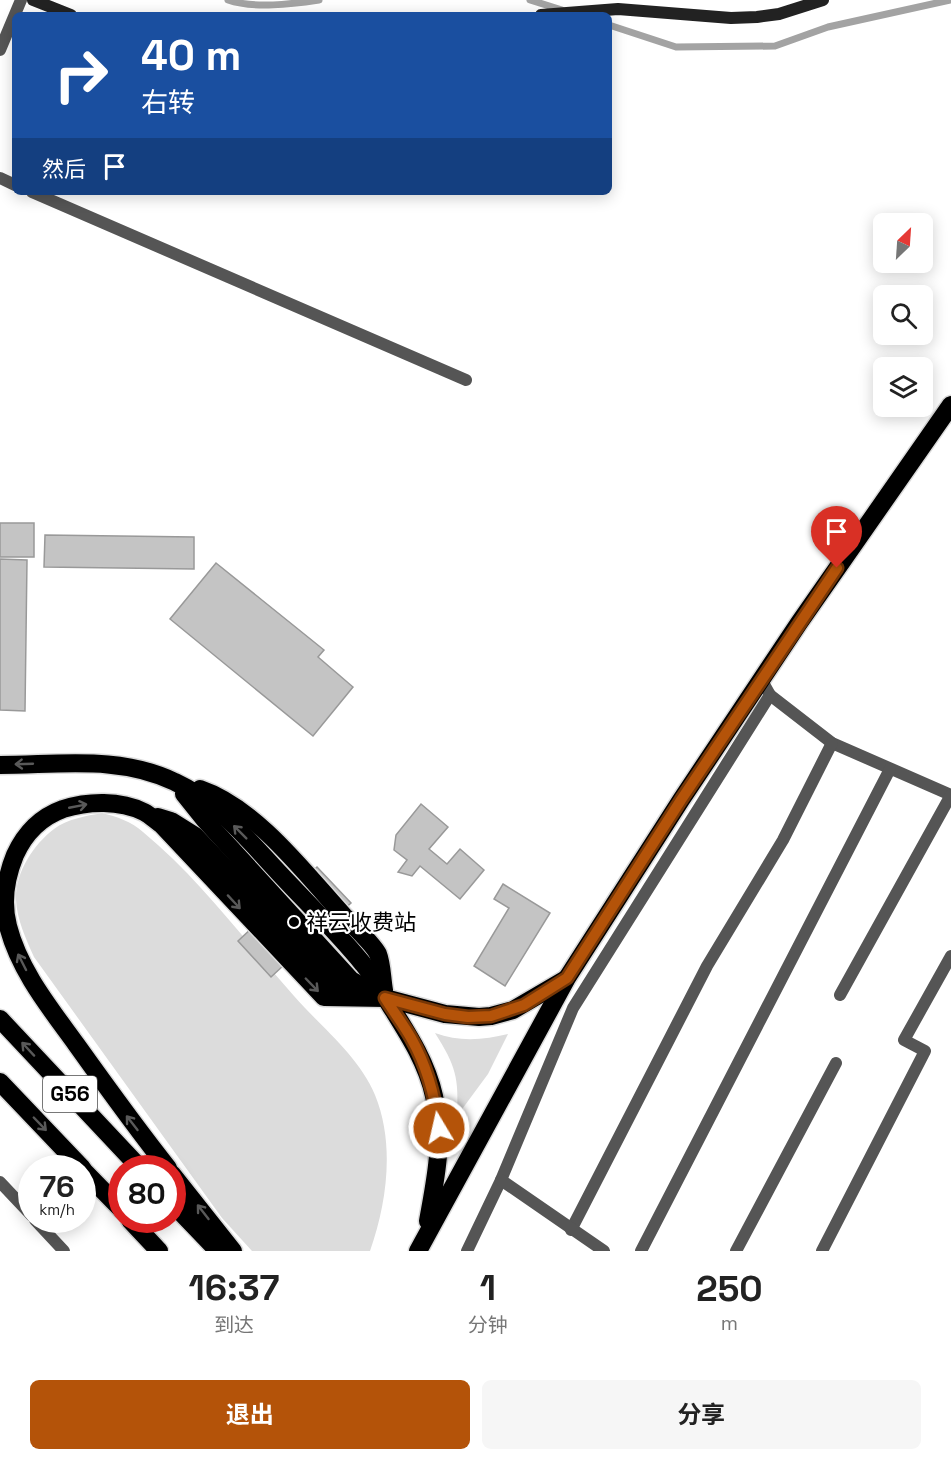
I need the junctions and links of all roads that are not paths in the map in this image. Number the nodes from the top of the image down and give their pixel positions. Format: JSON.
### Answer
{"nodes":[{"id":1,"x":33,"y":0,"type":"edge"},
{"id":2,"x":824,"y":0,"type":"edge"},
{"id":3,"x":63,"y":12,"type":"edge"},
{"id":4,"x":570,"y":12,"type":"edge"},
{"id":5,"x":12,"y":21,"type":"edge"},
{"id":6,"x":0,"y":50,"type":"edge"},
{"id":7,"x":39,"y":195,"type":"edge"},
{"id":8,"x":466,"y":380,"type":"dead end"},
{"id":9,"x":951,"y":405,"type":"edge"},
{"id":10,"x":766,"y":687,"type":"junction"},
{"id":11,"x":832,"y":743,"type":"junction"},
{"id":12,"x":0,"y":765,"type":"edge"},
{"id":13,"x":890,"y":769,"type":"junction"},
{"id":14,"x":173,"y":781,"type":"junction"},
{"id":15,"x":951,"y":795,"type":"edge"},
{"id":16,"x":283,"y":931,"type":"junction"},
{"id":17,"x":951,"y":956,"type":"edge"},
{"id":18,"x":567,"y":978,"type":"junction"},
{"id":19,"x":840,"y":995,"type":"dead end"},
{"id":20,"x":385,"y":998,"type":"junction"},
{"id":21,"x":0,"y":1019,"type":"edge"},
{"id":22,"x":836,"y":1063,"type":"dead end"},
{"id":23,"x":0,"y":1082,"type":"edge"},
{"id":24,"x":69,"y":1155,"type":"edge"},
{"id":25,"x":128,"y":1155,"type":"edge"},
{"id":26,"x":158,"y":1155,"type":"edge"},
{"id":27,"x":501,"y":1180,"type":"junction"},
{"id":28,"x":0,"y":1182,"type":"edge"},
{"id":29,"x":96,"y":1183,"type":"edge"},
{"id":30,"x":186,"y":1192,"type":"edge"},
{"id":31,"x":108,"y":1196,"type":"edge"},
{"id":32,"x":18,"y":1201,"type":"edge"},
{"id":33,"x":186,"y":1218,"type":"edge"},
{"id":34,"x":572,"y":1230,"type":"junction"},
{"id":35,"x":47,"y":1233,"type":"edge"},
{"id":36,"x":142,"y":1233,"type":"edge"},
{"id":37,"x":421,"y":1244,"type":"edge"},
{"id":38,"x":64,"y":1251,"type":"edge"},
{"id":39,"x":159,"y":1251,"type":"edge"},
{"id":40,"x":218,"y":1251,"type":"edge"},
{"id":41,"x":233,"y":1251,"type":"edge"},
{"id":42,"x":467,"y":1251,"type":"edge"},
{"id":43,"x":604,"y":1251,"type":"edge"},
{"id":44,"x":641,"y":1251,"type":"edge"},
{"id":45,"x":736,"y":1251,"type":"edge"},
{"id":46,"x":822,"y":1251,"type":"edge"}],
"edges":[{"from":1,"to":3,"type":"main road"},
{"from":2,"to":4,"type":"main road"},
{"from":5,"to":6,"type":"street"},
{"from":7,"to":8,"type":"street"},
{"from":9,"to":10,"type":"highway"},
{"from":10,"to":11,"type":"street"},
{"from":10,"to":18,"type":"highway"},
{"from":10,"to":27,"type":"street"},
{"from":11,"to":13,"type":"street"},
{"from":11,"to":34,"type":"street"},
{"from":14,"to":12,"type":"highway","one_way":true},
{"from":13,"to":15,"type":"street"},
{"from":13,"to":44,"type":"street"},
{"from":14,"to":16,"type":"highway"},
{"from":20,"to":14,"type":"highway","one_way":true},
{"from":14,"to":20,"type":"highway"},
{"from":15,"to":19,"type":"street"},
{"from":16,"to":20,"type":"highway"},
{"from":26,"to":16,"type":"highway","one_way":true},
{"from":17,"to":46,"type":"street"},
{"from":18,"to":20,"type":"highway"},
{"from":18,"to":37,"type":"highway"},
{"from":20,"to":37,"type":"highway"},
{"from":25,"to":21,"type":"highway","number":"G56","one_way":true},
{"from":22,"to":45,"type":"street"},
{"from":23,"to":24,"type":"highway","number":"G56","one_way":true},
{"from":27,"to":34,"type":"street"},
{"from":27,"to":42,"type":"street"},
{"from":28,"to":32,"type":"street"},
{"from":29,"to":31,"type":"highway","number":"G56"},
{"from":41,"to":30,"type":"highway","one_way":true},
{"from":33,"to":40,"type":"highway"},
{"from":34,"to":43,"type":"street"},
{"from":35,"to":38,"type":"street"},
{"from":36,"to":39,"type":"highway"}]}
